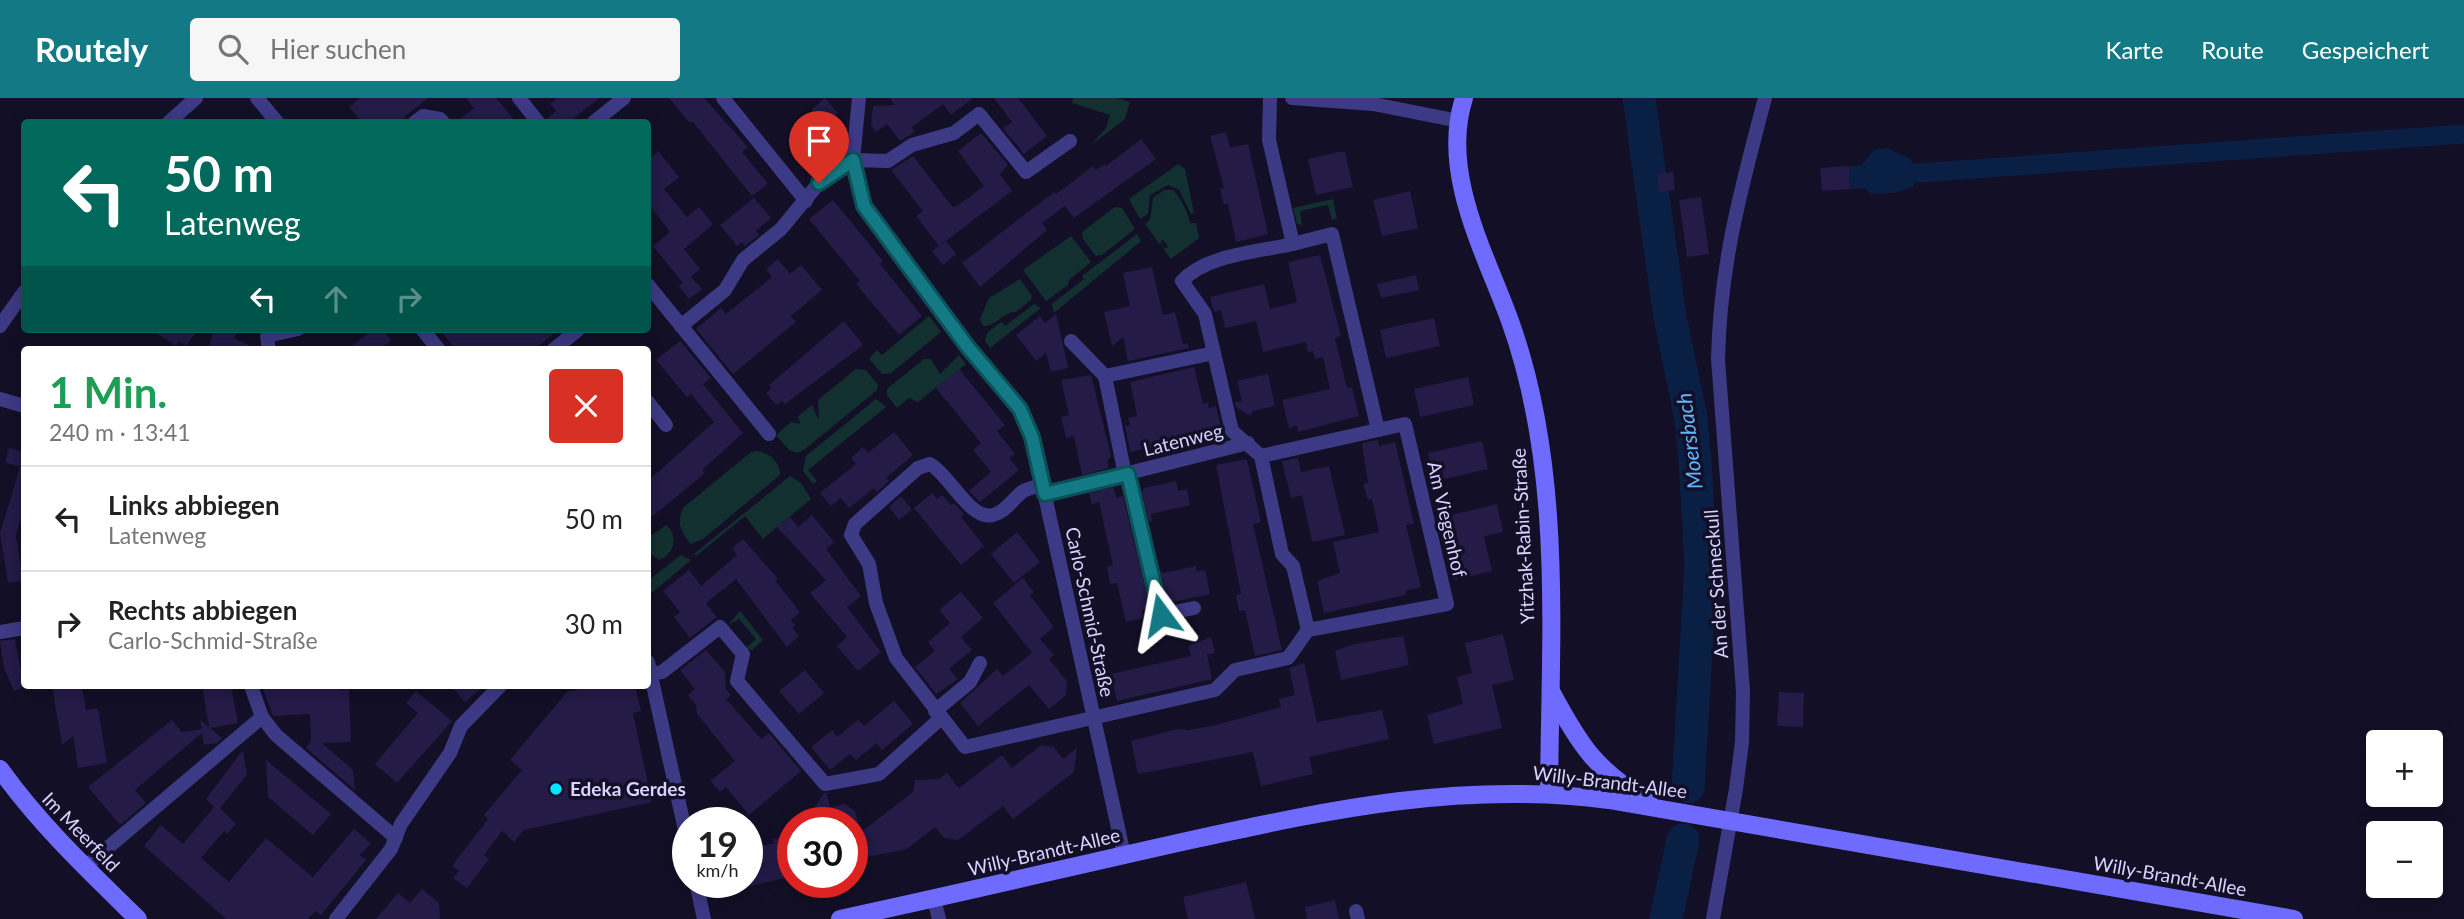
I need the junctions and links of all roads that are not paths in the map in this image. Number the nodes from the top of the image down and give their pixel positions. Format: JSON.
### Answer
{"nodes":[{"id":1,"x":196,"y":98,"type":"edge"},
{"id":2,"x":257,"y":98,"type":"edge"},
{"id":3,"x":519,"y":98,"type":"edge"},
{"id":4,"x":624,"y":98,"type":"edge"},
{"id":5,"x":723,"y":98,"type":"edge"},
{"id":6,"x":859,"y":98,"type":"edge"},
{"id":7,"x":1270,"y":98,"type":"edge"},
{"id":8,"x":1292,"y":98,"type":"edge"},
{"id":9,"x":1464,"y":98,"type":"edge"},
{"id":10,"x":1765,"y":98,"type":"edge"},
{"id":11,"x":172,"y":119,"type":"edge"},
{"id":12,"x":274,"y":119,"type":"edge"},
{"id":13,"x":420,"y":119,"type":"edge"},
{"id":14,"x":440,"y":119,"type":"edge"},
{"id":15,"x":536,"y":119,"type":"edge"},
{"id":16,"x":598,"y":119,"type":"edge"},
{"id":17,"x":1459,"y":121,"type":"junction"},
{"id":18,"x":1070,"y":141,"type":"dead end"},
{"id":19,"x":853,"y":160,"type":"junction"},
{"id":20,"x":806,"y":201,"type":"junction"},
{"id":21,"x":1293,"y":244,"type":"junction"},
{"id":22,"x":651,"y":289,"type":"edge"},
{"id":23,"x":21,"y":296,"type":"edge"},
{"id":24,"x":0,"y":326,"type":"edge"},
{"id":25,"x":681,"y":326,"type":"junction"},
{"id":26,"x":283,"y":333,"type":"edge"},
{"id":27,"x":574,"y":333,"type":"edge"},
{"id":28,"x":264,"y":338,"type":"edge"},
{"id":29,"x":1071,"y":341,"type":"dead end"},
{"id":30,"x":558,"y":346,"type":"edge"},
{"id":31,"x":1213,"y":353,"type":"junction"},
{"id":32,"x":1105,"y":376,"type":"junction"},
{"id":33,"x":0,"y":399,"type":"edge"},
{"id":34,"x":21,"y":405,"type":"edge"},
{"id":35,"x":651,"y":406,"type":"edge"},
{"id":36,"x":667,"y":425,"type":"dead end"},
{"id":37,"x":1378,"y":430,"type":"junction"},
{"id":38,"x":769,"y":434,"type":"dead end"},
{"id":39,"x":1248,"y":443,"type":"junction"},
{"id":40,"x":1261,"y":456,"type":"junction"},
{"id":41,"x":1127,"y":474,"type":"junction"},
{"id":42,"x":1044,"y":489,"type":"junction"},
{"id":43,"x":1194,"y":608,"type":"dead end"},
{"id":44,"x":21,"y":628,"type":"edge"},
{"id":45,"x":1308,"y":630,"type":"junction"},
{"id":46,"x":0,"y":632,"type":"edge"},
{"id":47,"x":979,"y":663,"type":"dead end"},
{"id":48,"x":651,"y":669,"type":"edge"},
{"id":49,"x":651,"y":677,"type":"edge"},
{"id":50,"x":252,"y":689,"type":"edge"},
{"id":51,"x":497,"y":689,"type":"edge"},
{"id":52,"x":1550,"y":691,"type":"junction"},
{"id":53,"x":938,"y":714,"type":"junction"},
{"id":54,"x":262,"y":717,"type":"junction"},
{"id":55,"x":1093,"y":718,"type":"junction"},
{"id":56,"x":0,"y":769,"type":"edge"},
{"id":57,"x":1549,"y":793,"type":"junction"},
{"id":58,"x":680,"y":807,"type":"edge"},
{"id":59,"x":1655,"y":807,"type":"junction"},
{"id":60,"x":1731,"y":821,"type":"junction"},
{"id":61,"x":396,"y":838,"type":"junction"},
{"id":62,"x":1124,"y":855,"type":"junction"},
{"id":63,"x":85,"y":867,"type":"junction"},
{"id":64,"x":699,"y":898,"type":"edge"},
{"id":65,"x":934,"y":898,"type":"junction"},
{"id":66,"x":138,"y":919,"type":"edge"},
{"id":67,"x":336,"y":919,"type":"edge"},
{"id":68,"x":704,"y":919,"type":"edge"},
{"id":69,"x":840,"y":919,"type":"edge"},
{"id":70,"x":939,"y":919,"type":"edge"},
{"id":71,"x":1713,"y":919,"type":"edge"},
{"id":72,"x":2294,"y":919,"type":"edge"}],
"edges":[{"from":1,"to":11,"type":"street"},
{"from":2,"to":12,"type":"street"},
{"from":3,"to":15,"type":"street"},
{"from":4,"to":16,"type":"street"},
{"from":5,"to":20,"type":"street"},
{"from":6,"to":19,"type":"street","name":"Carlo-Schmid-Straße"},
{"from":7,"to":21,"type":"street"},
{"from":8,"to":17,"type":"street"},
{"from":9,"to":17,"type":"street","name":"Yitzhak-Rabin-Straße"},
{"from":10,"to":60,"type":"street","name":"An der Schneckull"},
{"from":13,"to":14,"type":"street"},
{"from":17,"to":52,"type":"street","name":"Yitzhak-Rabin-Straße"},
{"from":18,"to":19,"type":"street"},
{"from":19,"to":20,"type":"street"},
{"from":19,"to":42,"type":"street","name":"Carlo-Schmid-Straße"},
{"from":20,"to":25,"type":"street"},
{"from":21,"to":31,"type":"street"},
{"from":21,"to":37,"type":"street"},
{"from":22,"to":25,"type":"street"},
{"from":23,"to":24,"type":"street"},
{"from":25,"to":38,"type":"street"},
{"from":26,"to":28,"type":"street"},
{"from":27,"to":30,"type":"street"},
{"from":29,"to":32,"type":"street"},
{"from":31,"to":32,"type":"street"},
{"from":31,"to":39,"type":"street"},
{"from":32,"to":41,"type":"street"},
{"from":33,"to":34,"type":"street"},
{"from":35,"to":36,"type":"street"},
{"from":37,"to":40,"type":"street","name":"Am Viegenhof"},
{"from":37,"to":45,"type":"street","name":"Am Viegenhof"},
{"from":39,"to":40,"type":"street"},
{"from":39,"to":41,"type":"street","name":"Latenweg"},
{"from":40,"to":45,"type":"street"},
{"from":41,"to":42,"type":"street","name":"Latenweg"},
{"from":41,"to":43,"type":"street","name":"Latenweg"},
{"from":42,"to":53,"type":"street","name":"Latenweg"},
{"from":42,"to":55,"type":"street","name":"Carlo-Schmid-Straße"},
{"from":44,"to":46,"type":"street"},
{"from":45,"to":55,"type":"street"},
{"from":47,"to":53,"type":"street"},
{"from":48,"to":53,"type":"street"},
{"from":49,"to":58,"type":"street"},
{"from":50,"to":54,"type":"street"},
{"from":51,"to":61,"type":"street"},
{"from":52,"to":57,"type":"street","name":"Yitzhak-Rabin-Straße"},
{"from":52,"to":59,"type":"street"},
{"from":53,"to":55,"type":"street"},
{"from":54,"to":61,"type":"street"},
{"from":54,"to":63,"type":"street"},
{"from":55,"to":62,"type":"street","name":"Carlo-Schmid-Straße"},
{"from":56,"to":63,"type":"street","name":"Im Meerfeld"},
{"from":57,"to":59,"type":"street","name":"Willy-Brandt-Allee"},
{"from":57,"to":62,"type":"street","name":"Willy-Brandt-Allee"},
{"from":59,"to":60,"type":"street","name":"Willy-Brandt-Allee"},
{"from":60,"to":71,"type":"street","name":"An der Schneckull"},
{"from":60,"to":72,"type":"street","name":"Willy-Brandt-Allee"},
{"from":61,"to":67,"type":"street"},
{"from":62,"to":65,"type":"street","name":"Willy-Brandt-Allee"},
{"from":63,"to":66,"type":"street","name":"Im Meerfeld"},
{"from":64,"to":68,"type":"street"},
{"from":65,"to":69,"type":"street","name":"Willy-Brandt-Allee"},
{"from":65,"to":70,"type":"street"}]}
